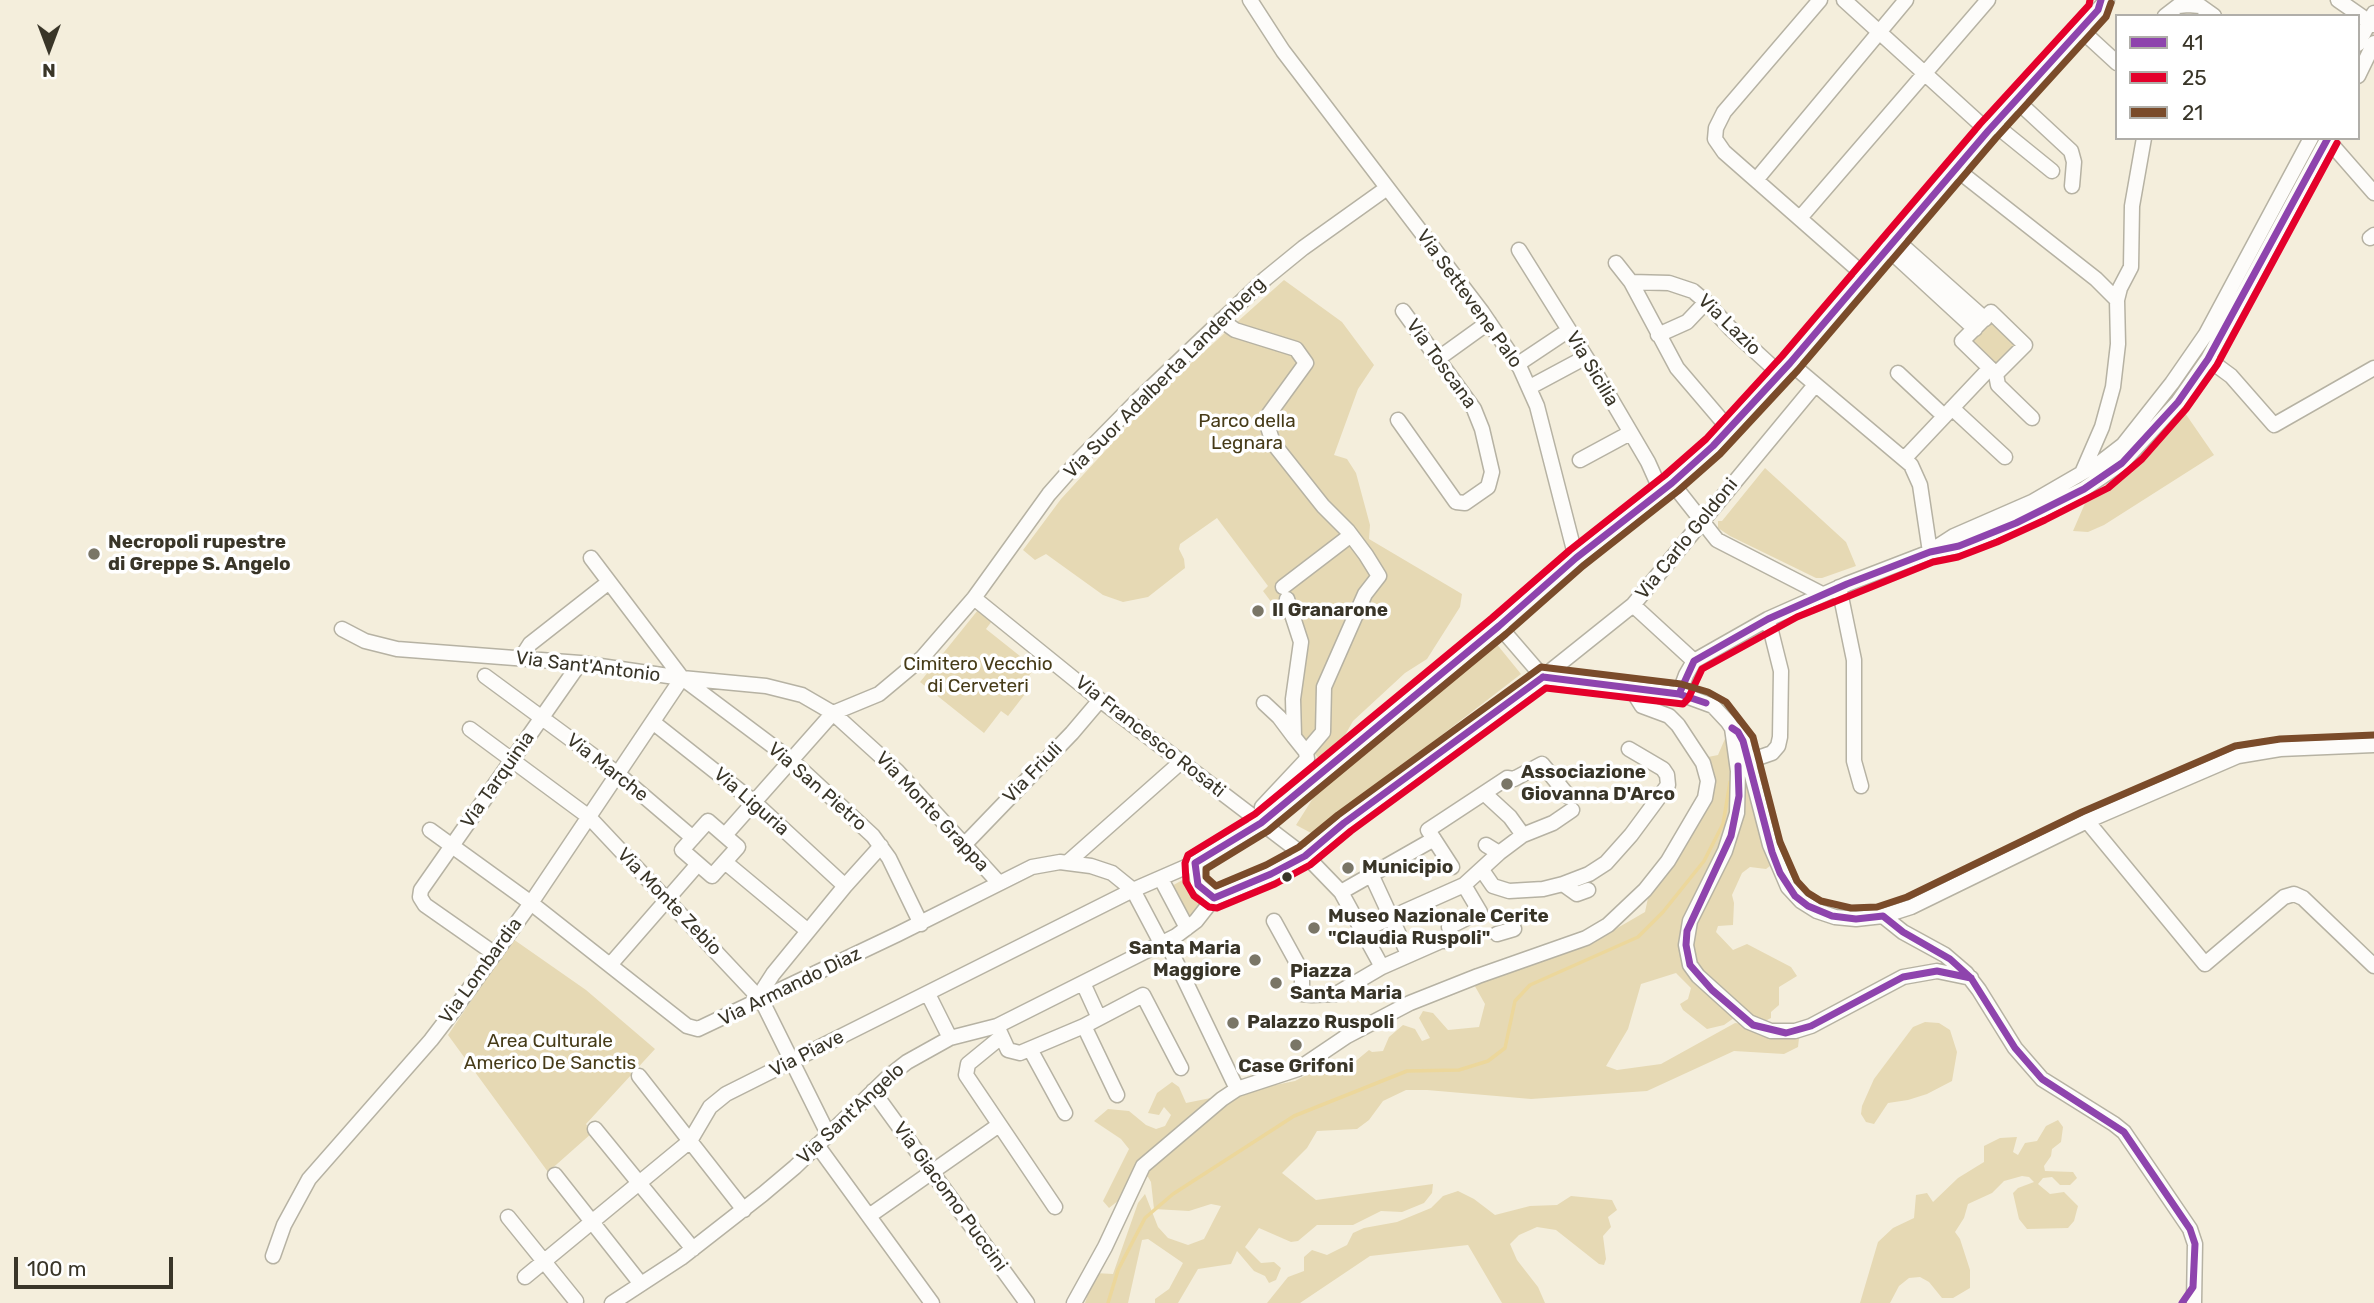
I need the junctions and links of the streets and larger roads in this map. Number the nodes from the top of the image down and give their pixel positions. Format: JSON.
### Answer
{"nodes":[{"id":1,"x":1250,"y":0,"type":"edge"},
{"id":2,"x":1821,"y":0,"type":"edge"},
{"id":3,"x":1844,"y":0,"type":"edge"},
{"id":4,"x":1906,"y":0,"type":"edge"},
{"id":5,"x":1988,"y":0,"type":"edge"},
{"id":6,"x":2338,"y":0,"type":"edge"},
{"id":7,"x":2102,"y":3,"type":"edge"},
{"id":8,"x":2168,"y":14,"type":"edge"},
{"id":9,"x":2211,"y":14,"type":"edge"},
{"id":10,"x":2372,"y":20,"type":"edge"},
{"id":11,"x":2080,"y":29,"type":"junction"},
{"id":12,"x":1880,"y":32,"type":"junction"},
{"id":13,"x":2360,"y":41,"type":"edge"},
{"id":14,"x":2374,"y":43,"type":"edge"},
{"id":15,"x":2115,"y":61,"type":"edge"},
{"id":16,"x":2360,"y":72,"type":"edge"},
{"id":17,"x":1925,"y":74,"type":"junction"},
{"id":18,"x":2016,"y":100,"type":"junction"},
{"id":19,"x":1991,"y":128,"type":"junction"},
{"id":20,"x":2144,"y":140,"type":"edge"},
{"id":21,"x":2310,"y":140,"type":"edge"},
{"id":22,"x":2326,"y":140,"type":"edge"},
{"id":23,"x":2328,"y":140,"type":"edge"},
{"id":24,"x":1956,"y":169,"type":"junction"},
{"id":25,"x":2052,"y":171,"type":"dead end"},
{"id":26,"x":1756,"y":180,"type":"junction"},
{"id":27,"x":2072,"y":186,"type":"dead end"},
{"id":28,"x":1387,"y":188,"type":"junction"},
{"id":29,"x":2374,"y":193,"type":"edge"},
{"id":30,"x":1800,"y":218,"type":"junction"},
{"id":31,"x":1891,"y":244,"type":"junction"},
{"id":32,"x":1519,"y":250,"type":"dead end"},
{"id":33,"x":1616,"y":264,"type":"dead end"},
{"id":34,"x":1864,"y":275,"type":"junction"},
{"id":35,"x":1631,"y":282,"type":"junction"},
{"id":36,"x":2117,"y":300,"type":"junction"},
{"id":37,"x":1706,"y":302,"type":"junction"},
{"id":38,"x":1402,"y":311,"type":"dead end"},
{"id":39,"x":1221,"y":320,"type":"junction"},
{"id":40,"x":1489,"y":321,"type":"junction"},
{"id":41,"x":1980,"y":324,"type":"junction"},
{"id":42,"x":1569,"y":330,"type":"junction"},
{"id":43,"x":1658,"y":335,"type":"junction"},
{"id":44,"x":1438,"y":358,"type":"junction"},
{"id":45,"x":1586,"y":358,"type":"junction"},
{"id":46,"x":2208,"y":359,"type":"junction"},
{"id":47,"x":1518,"y":364,"type":"junction"},
{"id":48,"x":2374,"y":368,"type":"edge"},
{"id":49,"x":1785,"y":369,"type":"junction"},
{"id":50,"x":1993,"y":371,"type":"junction"},
{"id":51,"x":1898,"y":373,"type":"dead end"},
{"id":52,"x":1815,"y":385,"type":"junction"},
{"id":53,"x":1530,"y":387,"type":"junction"},
{"id":54,"x":1948,"y":412,"type":"junction"},
{"id":55,"x":2032,"y":418,"type":"dead end"},
{"id":56,"x":1398,"y":420,"type":"dead end"},
{"id":57,"x":1729,"y":429,"type":"junction"},
{"id":58,"x":1630,"y":433,"type":"junction"},
{"id":59,"x":2005,"y":457,"type":"dead end"},
{"id":60,"x":1904,"y":458,"type":"junction"},
{"id":61,"x":1580,"y":460,"type":"dead end"},
{"id":62,"x":2082,"y":473,"type":"junction"},
{"id":63,"x":1667,"y":487,"type":"junction"},
{"id":64,"x":1702,"y":521,"type":"junction"},
{"id":65,"x":1351,"y":535,"type":"junction"},
{"id":66,"x":1930,"y":552,"type":"junction"},
{"id":67,"x":591,"y":558,"type":"dead end"},
{"id":68,"x":1576,"y":558,"type":"junction"},
{"id":69,"x":609,"y":582,"type":"junction"},
{"id":70,"x":1839,"y":587,"type":"junction"},
{"id":71,"x":1822,"y":594,"type":"junction"},
{"id":72,"x":974,"y":598,"type":"junction"},
{"id":73,"x":1633,"y":605,"type":"junction"},
{"id":74,"x":1768,"y":620,"type":"junction"},
{"id":75,"x":1499,"y":626,"type":"junction"},
{"id":76,"x":341,"y":629,"type":"dead end"},
{"id":77,"x":521,"y":658,"type":"junction"},
{"id":78,"x":1694,"y":661,"type":"junction"},
{"id":79,"x":580,"y":663,"type":"junction"},
{"id":80,"x":485,"y":676,"type":"dead end"},
{"id":81,"x":1544,"y":677,"type":"junction"},
{"id":82,"x":682,"y":678,"type":"junction"},
{"id":83,"x":1635,"y":689,"type":"junction"},
{"id":84,"x":1679,"y":694,"type":"junction"},
{"id":85,"x":1100,"y":700,"type":"junction"},
{"id":86,"x":1264,"y":704,"type":"dead end"},
{"id":87,"x":833,"y":713,"type":"junction"},
{"id":88,"x":542,"y":718,"type":"junction"},
{"id":89,"x":654,"y":723,"type":"junction"},
{"id":90,"x":470,"y":729,"type":"dead end"},
{"id":91,"x":1732,"y":729,"type":"junction"},
{"id":92,"x":1294,"y":737,"type":"junction"},
{"id":93,"x":2374,"y":745,"type":"edge"},
{"id":94,"x":1629,"y":749,"type":"dead end"},
{"id":95,"x":1306,"y":752,"type":"junction"},
{"id":96,"x":790,"y":760,"type":"junction"},
{"id":97,"x":512,"y":761,"type":"junction"},
{"id":98,"x":1749,"y":761,"type":"junction"},
{"id":99,"x":1181,"y":762,"type":"junction"},
{"id":100,"x":618,"y":774,"type":"junction"},
{"id":101,"x":1861,"y":786,"type":"dead end"},
{"id":102,"x":1485,"y":794,"type":"junction"},
{"id":103,"x":754,"y":802,"type":"junction"},
{"id":104,"x":589,"y":817,"type":"junction"},
{"id":105,"x":2087,"y":821,"type":"junction"},
{"id":106,"x":1261,"y":823,"type":"junction"},
{"id":107,"x":430,"y":830,"type":"dead end"},
{"id":108,"x":725,"y":835,"type":"junction"},
{"id":109,"x":1523,"y":835,"type":"junction"},
{"id":110,"x":693,"y":838,"type":"junction"},
{"id":111,"x":1434,"y":840,"type":"junction"},
{"id":112,"x":452,"y":845,"type":"junction"},
{"id":113,"x":964,"y":845,"type":"junction"},
{"id":114,"x":881,"y":846,"type":"junction"},
{"id":115,"x":1305,"y":856,"type":"junction"},
{"id":116,"x":725,"y":862,"type":"junction"},
{"id":117,"x":1068,"y":862,"type":"junction"},
{"id":118,"x":1195,"y":863,"type":"junction"},
{"id":119,"x":698,"y":864,"type":"junction"},
{"id":120,"x":1452,"y":867,"type":"dead end"},
{"id":121,"x":1482,"y":870,"type":"junction"},
{"id":122,"x":1161,"y":879,"type":"junction"},
{"id":123,"x":1374,"y":880,"type":"junction"},
{"id":124,"x":999,"y":883,"type":"junction"},
{"id":125,"x":1563,"y":884,"type":"junction"},
{"id":126,"x":845,"y":886,"type":"junction"},
{"id":127,"x":1464,"y":886,"type":"junction"},
{"id":128,"x":1133,"y":890,"type":"junction"},
{"id":129,"x":1588,"y":890,"type":"dead end"},
{"id":130,"x":1341,"y":892,"type":"junction"},
{"id":131,"x":1214,"y":898,"type":"junction"},
{"id":132,"x":666,"y":900,"type":"junction"},
{"id":133,"x":531,"y":903,"type":"junction"},
{"id":134,"x":1392,"y":916,"type":"junction"},
{"id":135,"x":1883,"y":916,"type":"junction"},
{"id":136,"x":1274,"y":921,"type":"dead end"},
{"id":137,"x":1445,"y":921,"type":"junction"},
{"id":138,"x":921,"y":923,"type":"junction"},
{"id":139,"x":1187,"y":928,"type":"junction"},
{"id":140,"x":1514,"y":929,"type":"dead end"},
{"id":141,"x":1363,"y":930,"type":"junction"},
{"id":142,"x":808,"y":931,"type":"junction"},
{"id":143,"x":1497,"y":934,"type":"dead end"},
{"id":144,"x":1164,"y":942,"type":"junction"},
{"id":145,"x":495,"y":954,"type":"junction"},
{"id":146,"x":1408,"y":954,"type":"junction"},
{"id":147,"x":610,"y":965,"type":"junction"},
{"id":148,"x":2374,"y":966,"type":"edge"},
{"id":149,"x":1382,"y":967,"type":"junction"},
{"id":150,"x":1971,"y":978,"type":"junction"},
{"id":151,"x":1083,"y":983,"type":"junction"},
{"id":152,"x":928,"y":994,"type":"junction"},
{"id":153,"x":762,"y":1000,"type":"junction"},
{"id":154,"x":1099,"y":1018,"type":"junction"},
{"id":155,"x":1084,"y":1026,"type":"junction"},
{"id":156,"x":999,"y":1031,"type":"junction"},
{"id":157,"x":950,"y":1038,"type":"junction"},
{"id":158,"x":1030,"y":1049,"type":"junction"},
{"id":159,"x":793,"y":1060,"type":"junction"},
{"id":160,"x":1181,"y":1068,"type":"dead end"},
{"id":161,"x":639,"y":1076,"type":"dead end"},
{"id":162,"x":1237,"y":1089,"type":"junction"},
{"id":163,"x":873,"y":1091,"type":"junction"},
{"id":164,"x":1117,"y":1095,"type":"dead end"},
{"id":165,"x":1065,"y":1113,"type":"dead end"},
{"id":166,"x":999,"y":1125,"type":"junction"},
{"id":167,"x":595,"y":1129,"type":"dead end"},
{"id":168,"x":828,"y":1134,"type":"junction"},
{"id":169,"x":690,"y":1141,"type":"junction"},
{"id":170,"x":817,"y":1145,"type":"junction"},
{"id":171,"x":933,"y":1173,"type":"junction"},
{"id":172,"x":555,"y":1175,"type":"dead end"},
{"id":173,"x":639,"y":1182,"type":"junction"},
{"id":174,"x":1055,"y":1207,"type":"dead end"},
{"id":175,"x":744,"y":1210,"type":"junction"},
{"id":176,"x":869,"y":1216,"type":"junction"},
{"id":177,"x":508,"y":1217,"type":"dead end"},
{"id":178,"x":593,"y":1222,"type":"junction"},
{"id":179,"x":693,"y":1249,"type":"junction"},
{"id":180,"x":273,"y":1256,"type":"dead end"},
{"id":181,"x":544,"y":1261,"type":"junction"},
{"id":182,"x":525,"y":1277,"type":"dead end"},
{"id":183,"x":641,"y":1284,"type":"junction"},
{"id":184,"x":2193,"y":1287,"type":"junction"},
{"id":185,"x":576,"y":1301,"type":"dead end"},
{"id":186,"x":612,"y":1303,"type":"edge"},
{"id":187,"x":932,"y":1303,"type":"edge"},
{"id":188,"x":1027,"y":1303,"type":"edge"},
{"id":189,"x":1074,"y":1303,"type":"edge"},
{"id":190,"x":2182,"y":1303,"type":"edge"},
{"id":191,"x":2194,"y":1303,"type":"edge"}],
"edges":[{"from":1,"to":28,"type":"street","name":"Via Settevene Palo"},
{"from":2,"to":26,"type":"street"},
{"from":3,"to":12,"type":"street"},
{"from":4,"to":12,"type":"street"},
{"from":5,"to":17,"type":"street"},
{"from":6,"to":10,"type":"street"},
{"from":7,"to":11,"type":"street"},
{"from":8,"to":9,"type":"street"},
{"from":10,"to":13,"type":"street"},
{"from":11,"to":15,"type":"street"},
{"from":11,"to":18,"type":"street"},
{"from":12,"to":17,"type":"street"},
{"from":12,"to":26,"type":"street"},
{"from":14,"to":16,"type":"street"},
{"from":17,"to":19,"type":"street"},
{"from":17,"to":30,"type":"street"},
{"from":18,"to":19,"type":"street"},
{"from":18,"to":27,"type":"street"},
{"from":19,"to":24,"type":"street"},
{"from":19,"to":25,"type":"street"},
{"from":20,"to":36,"type":"street"},
{"from":21,"to":62,"type":"street"},
{"from":22,"to":46,"type":"street"},
{"from":23,"to":29,"type":"street"},
{"from":24,"to":31,"type":"street"},
{"from":24,"to":36,"type":"street"},
{"from":26,"to":30,"type":"street"},
{"from":28,"to":39,"type":"street","name":"Via Suor Adalberta Landenberg"},
{"from":28,"to":40,"type":"street","name":"Via Settevene Palo"},
{"from":30,"to":34,"type":"street"},
{"from":31,"to":34,"type":"street"},
{"from":31,"to":41,"type":"street"},
{"from":32,"to":42,"type":"street","name":"Via Sicilia"},
{"from":33,"to":35,"type":"street"},
{"from":34,"to":49,"type":"street"},
{"from":35,"to":37,"type":"street","name":"Via Lazio"},
{"from":35,"to":43,"type":"street"},
{"from":36,"to":62,"type":"street"},
{"from":37,"to":43,"type":"street"},
{"from":37,"to":49,"type":"street","name":"Via Lazio"},
{"from":38,"to":44,"type":"street","name":"Via Toscana"},
{"from":39,"to":65,"type":"street"},
{"from":39,"to":72,"type":"street","name":"Via Suor Adalberta Landenberg"},
{"from":40,"to":44,"type":"street"},
{"from":40,"to":47,"type":"street","name":"Via Settevene Palo"},
{"from":41,"to":50,"type":"street"},
{"from":41,"to":50,"type":"street"},
{"from":42,"to":45,"type":"street","name":"Via Sicilia"},
{"from":42,"to":47,"type":"street"},
{"from":43,"to":57,"type":"street"},
{"from":44,"to":56,"type":"street","name":"Via Toscana"},
{"from":45,"to":53,"type":"street"},
{"from":45,"to":58,"type":"street","name":"Via Sicilia"},
{"from":46,"to":48,"type":"street"},
{"from":46,"to":66,"type":"street"},
{"from":47,"to":53,"type":"street","name":"Via Settevene Palo"},
{"from":49,"to":52,"type":"street","name":"Via Lazio"},
{"from":49,"to":57,"type":"street"},
{"from":50,"to":54,"type":"street"},
{"from":50,"to":55,"type":"street"},
{"from":51,"to":54,"type":"street"},
{"from":52,"to":60,"type":"street","name":"Via Lazio"},
{"from":52,"to":64,"type":"street","name":"Via Carlo Goldoni"},
{"from":53,"to":68,"type":"street","name":"Via Settevene Palo"},
{"from":54,"to":59,"type":"street"},
{"from":54,"to":60,"type":"street"},
{"from":57,"to":63,"type":"street"},
{"from":58,"to":61,"type":"street"},
{"from":58,"to":63,"type":"street","name":"Via Sicilia"},
{"from":60,"to":66,"type":"street"},
{"from":62,"to":66,"type":"street"},
{"from":63,"to":64,"type":"street","name":"Via Sicilia"},
{"from":63,"to":68,"type":"street"},
{"from":64,"to":71,"type":"street","name":"Via Sicilia"},
{"from":64,"to":73,"type":"street","name":"Via Carlo Goldoni"},
{"from":65,"to":92,"type":"street"},
{"from":65,"to":95,"type":"street"},
{"from":66,"to":70,"type":"street"},
{"from":67,"to":69,"type":"street"},
{"from":68,"to":75,"type":"street"},
{"from":69,"to":77,"type":"street"},
{"from":69,"to":82,"type":"street"},
{"from":70,"to":71,"type":"street"},
{"from":70,"to":101,"type":"street"},
{"from":71,"to":74,"type":"street"},
{"from":72,"to":85,"type":"street","name":"Via Francesco Rosati"},
{"from":72,"to":87,"type":"street","name":"Via Suor Adalberta Landenberg"},
{"from":73,"to":78,"type":"street"},
{"from":73,"to":81,"type":"street","name":"Via Carlo Goldoni"},
{"from":74,"to":78,"type":"street"},
{"from":74,"to":98,"type":"street"},
{"from":75,"to":81,"type":"street"},
{"from":75,"to":106,"type":"street"},
{"from":76,"to":77,"type":"street","name":"Via Sant'Antonio"},
{"from":77,"to":79,"type":"street","name":"Via Sant'Antonio"},
{"from":78,"to":84,"type":"street"},
{"from":79,"to":82,"type":"street","name":"Via Sant'Antonio"},
{"from":79,"to":88,"type":"street","name":"Via Tarquinia"},
{"from":80,"to":88,"type":"street","name":"Via Marche"},
{"from":81,"to":83,"type":"street"},
{"from":81,"to":115,"type":"street","name":"Via Carlo Goldoni"},
{"from":82,"to":87,"type":"street","name":"Via Sant'Antonio"},
{"from":82,"to":89,"type":"street","name":"Via Lombardia"},
{"from":82,"to":96,"type":"street","name":"Via San Pietro"},
{"from":83,"to":84,"type":"street"},
{"from":83,"to":162,"type":"street"},
{"from":84,"to":91,"type":"street"},
{"from":85,"to":99,"type":"street","name":"Via Francesco Rosati"},
{"from":85,"to":113,"type":"street","name":"Via Friuli"},
{"from":86,"to":92,"type":"street"},
{"from":87,"to":96,"type":"street"},
{"from":87,"to":113,"type":"street","name":"Via Monte Grappa"},
{"from":88,"to":97,"type":"street","name":"Via Tarquinia"},
{"from":88,"to":100,"type":"street","name":"Via Marche"},
{"from":89,"to":100,"type":"street","name":"Via Lombardia"},
{"from":89,"to":103,"type":"street","name":"Via Liguria"},
{"from":90,"to":97,"type":"street","name":"Via Monte Zebio"},
{"from":91,"to":98,"type":"street"},
{"from":91,"to":150,"type":"street"},
{"from":92,"to":95,"type":"street"},
{"from":93,"to":105,"type":"street"},
{"from":94,"to":125,"type":"street"},
{"from":95,"to":106,"type":"street"},
{"from":96,"to":103,"type":"street"},
{"from":96,"to":114,"type":"street","name":"Via San Pietro"},
{"from":97,"to":104,"type":"street","name":"Via Monte Zebio"},
{"from":97,"to":112,"type":"street","name":"Via Tarquinia"},
{"from":98,"to":135,"type":"street"},
{"from":99,"to":106,"type":"street","name":"Via Francesco Rosati"},
{"from":99,"to":117,"type":"street"},
{"from":100,"to":104,"type":"street","name":"Via Lombardia"},
{"from":100,"to":110,"type":"street","name":"Via Marche"},
{"from":102,"to":109,"type":"street"},
{"from":102,"to":109,"type":"street"},
{"from":102,"to":111,"type":"street"},
{"from":103,"to":108,"type":"street"},
{"from":103,"to":126,"type":"street","name":"Via Liguria"},
{"from":104,"to":132,"type":"street","name":"Via Monte Zebio"},
{"from":104,"to":133,"type":"street","name":"Via Lombardia"},
{"from":105,"to":135,"type":"street"},
{"from":105,"to":148,"type":"street"},
{"from":106,"to":115,"type":"street","name":"Via Francesco Rosati"},
{"from":106,"to":118,"type":"street"},
{"from":107,"to":112,"type":"street","name":"Via Armando Diaz"},
{"from":108,"to":110,"type":"street"},
{"from":108,"to":116,"type":"street"},
{"from":109,"to":121,"type":"street"},
{"from":110,"to":119,"type":"street"},
{"from":111,"to":120,"type":"street"},
{"from":111,"to":123,"type":"street"},
{"from":112,"to":133,"type":"street","name":"Via Armando Diaz"},
{"from":112,"to":145,"type":"street","name":"Via Tarquinia"},
{"from":113,"to":124,"type":"street","name":"Via Monte Grappa"},
{"from":114,"to":126,"type":"street"},
{"from":114,"to":138,"type":"street","name":"Via San Pietro"},
{"from":115,"to":130,"type":"street","name":"Via Francesco Rosati"},
{"from":115,"to":131,"type":"street","name":"Via Carlo Goldoni"},
{"from":116,"to":119,"type":"street"},
{"from":116,"to":142,"type":"street"},
{"from":117,"to":124,"type":"street","name":"Via Armando Diaz"},
{"from":117,"to":128,"type":"street","name":"Via Armando Diaz"},
{"from":118,"to":122,"type":"street"},
{"from":118,"to":131,"type":"street"},
{"from":119,"to":132,"type":"street"},
{"from":121,"to":125,"type":"street"},
{"from":121,"to":127,"type":"street"},
{"from":122,"to":128,"type":"street"},
{"from":122,"to":139,"type":"street"},
{"from":123,"to":130,"type":"street"},
{"from":123,"to":134,"type":"street"},
{"from":124,"to":138,"type":"street","name":"Via Armando Diaz"},
{"from":125,"to":129,"type":"street"},
{"from":126,"to":142,"type":"street"},
{"from":127,"to":137,"type":"street"},
{"from":127,"to":137,"type":"street"},
{"from":128,"to":144,"type":"street"},
{"from":128,"to":152,"type":"street","name":"Via Piave"},
{"from":130,"to":141,"type":"street","name":"Via Francesco Rosati"},
{"from":131,"to":139,"type":"street","name":"Via Sant'Angelo"},
{"from":132,"to":147,"type":"street"},
{"from":132,"to":153,"type":"street","name":"Via Monte Zebio"},
{"from":133,"to":145,"type":"street","name":"Via Lombardia"},
{"from":133,"to":147,"type":"street","name":"Via Armando Diaz"},
{"from":134,"to":137,"type":"street"},
{"from":134,"to":141,"type":"street"},
{"from":134,"to":146,"type":"street"},
{"from":135,"to":150,"type":"street"},
{"from":136,"to":149,"type":"street"},
{"from":137,"to":146,"type":"street"},
{"from":138,"to":153,"type":"street","name":"Via Armando Diaz"},
{"from":139,"to":144,"type":"street","name":"Via Sant'Angelo"},
{"from":140,"to":143,"type":"street"},
{"from":141,"to":149,"type":"street","name":"Via Francesco Rosati"},
{"from":142,"to":153,"type":"street"},
{"from":144,"to":151,"type":"street","name":"Via Sant'Angelo"},
{"from":144,"to":162,"type":"street"},
{"from":145,"to":180,"type":"street","name":"Via Lombardia"},
{"from":146,"to":149,"type":"street"},
{"from":147,"to":153,"type":"street","name":"Via Armando Diaz"},
{"from":150,"to":184,"type":"street"},
{"from":151,"to":154,"type":"street"},
{"from":151,"to":156,"type":"street","name":"Via Sant'Angelo"},
{"from":152,"to":157,"type":"street"},
{"from":152,"to":159,"type":"street","name":"Via Piave"},
{"from":153,"to":159,"type":"street","name":"Via Monte Zebio"},
{"from":154,"to":155,"type":"street"},
{"from":154,"to":160,"type":"street"},
{"from":155,"to":158,"type":"street"},
{"from":155,"to":164,"type":"street"},
{"from":156,"to":157,"type":"street","name":"Via Sant'Angelo"},
{"from":156,"to":158,"type":"street"},
{"from":156,"to":166,"type":"street"},
{"from":157,"to":163,"type":"street","name":"Via Sant'Angelo"},
{"from":158,"to":165,"type":"street"},
{"from":159,"to":168,"type":"street","name":"Via Monte Zebio"},
{"from":159,"to":169,"type":"street","name":"Via Piave"},
{"from":161,"to":169,"type":"street"},
{"from":162,"to":189,"type":"street"},
{"from":163,"to":168,"type":"street","name":"Via Sant'Angelo"},
{"from":163,"to":171,"type":"street","name":"Via Giacomo Puccini"},
{"from":166,"to":171,"type":"street"},
{"from":166,"to":174,"type":"street"},
{"from":167,"to":173,"type":"street"},
{"from":168,"to":170,"type":"street","name":"Via Sant'Angelo"},
{"from":169,"to":173,"type":"street","name":"Via Piave"},
{"from":169,"to":175,"type":"street"},
{"from":170,"to":175,"type":"street","name":"Via Sant'Angelo"},
{"from":170,"to":176,"type":"street"},
{"from":171,"to":176,"type":"street"},
{"from":171,"to":188,"type":"street","name":"Via Giacomo Puccini"},
{"from":172,"to":178,"type":"street"},
{"from":173,"to":178,"type":"street","name":"Via Piave"},
{"from":173,"to":179,"type":"street"},
{"from":175,"to":179,"type":"street","name":"Via Sant'Angelo"},
{"from":176,"to":187,"type":"street"},
{"from":177,"to":181,"type":"street"},
{"from":178,"to":181,"type":"street","name":"Via Piave"},
{"from":178,"to":183,"type":"street"},
{"from":179,"to":183,"type":"street","name":"Via Sant'Angelo"},
{"from":181,"to":182,"type":"street","name":"Via Piave"},
{"from":181,"to":185,"type":"street"},
{"from":183,"to":186,"type":"street","name":"Via Sant'Angelo"},
{"from":184,"to":190,"type":"street"},
{"from":184,"to":191,"type":"street"}]}
